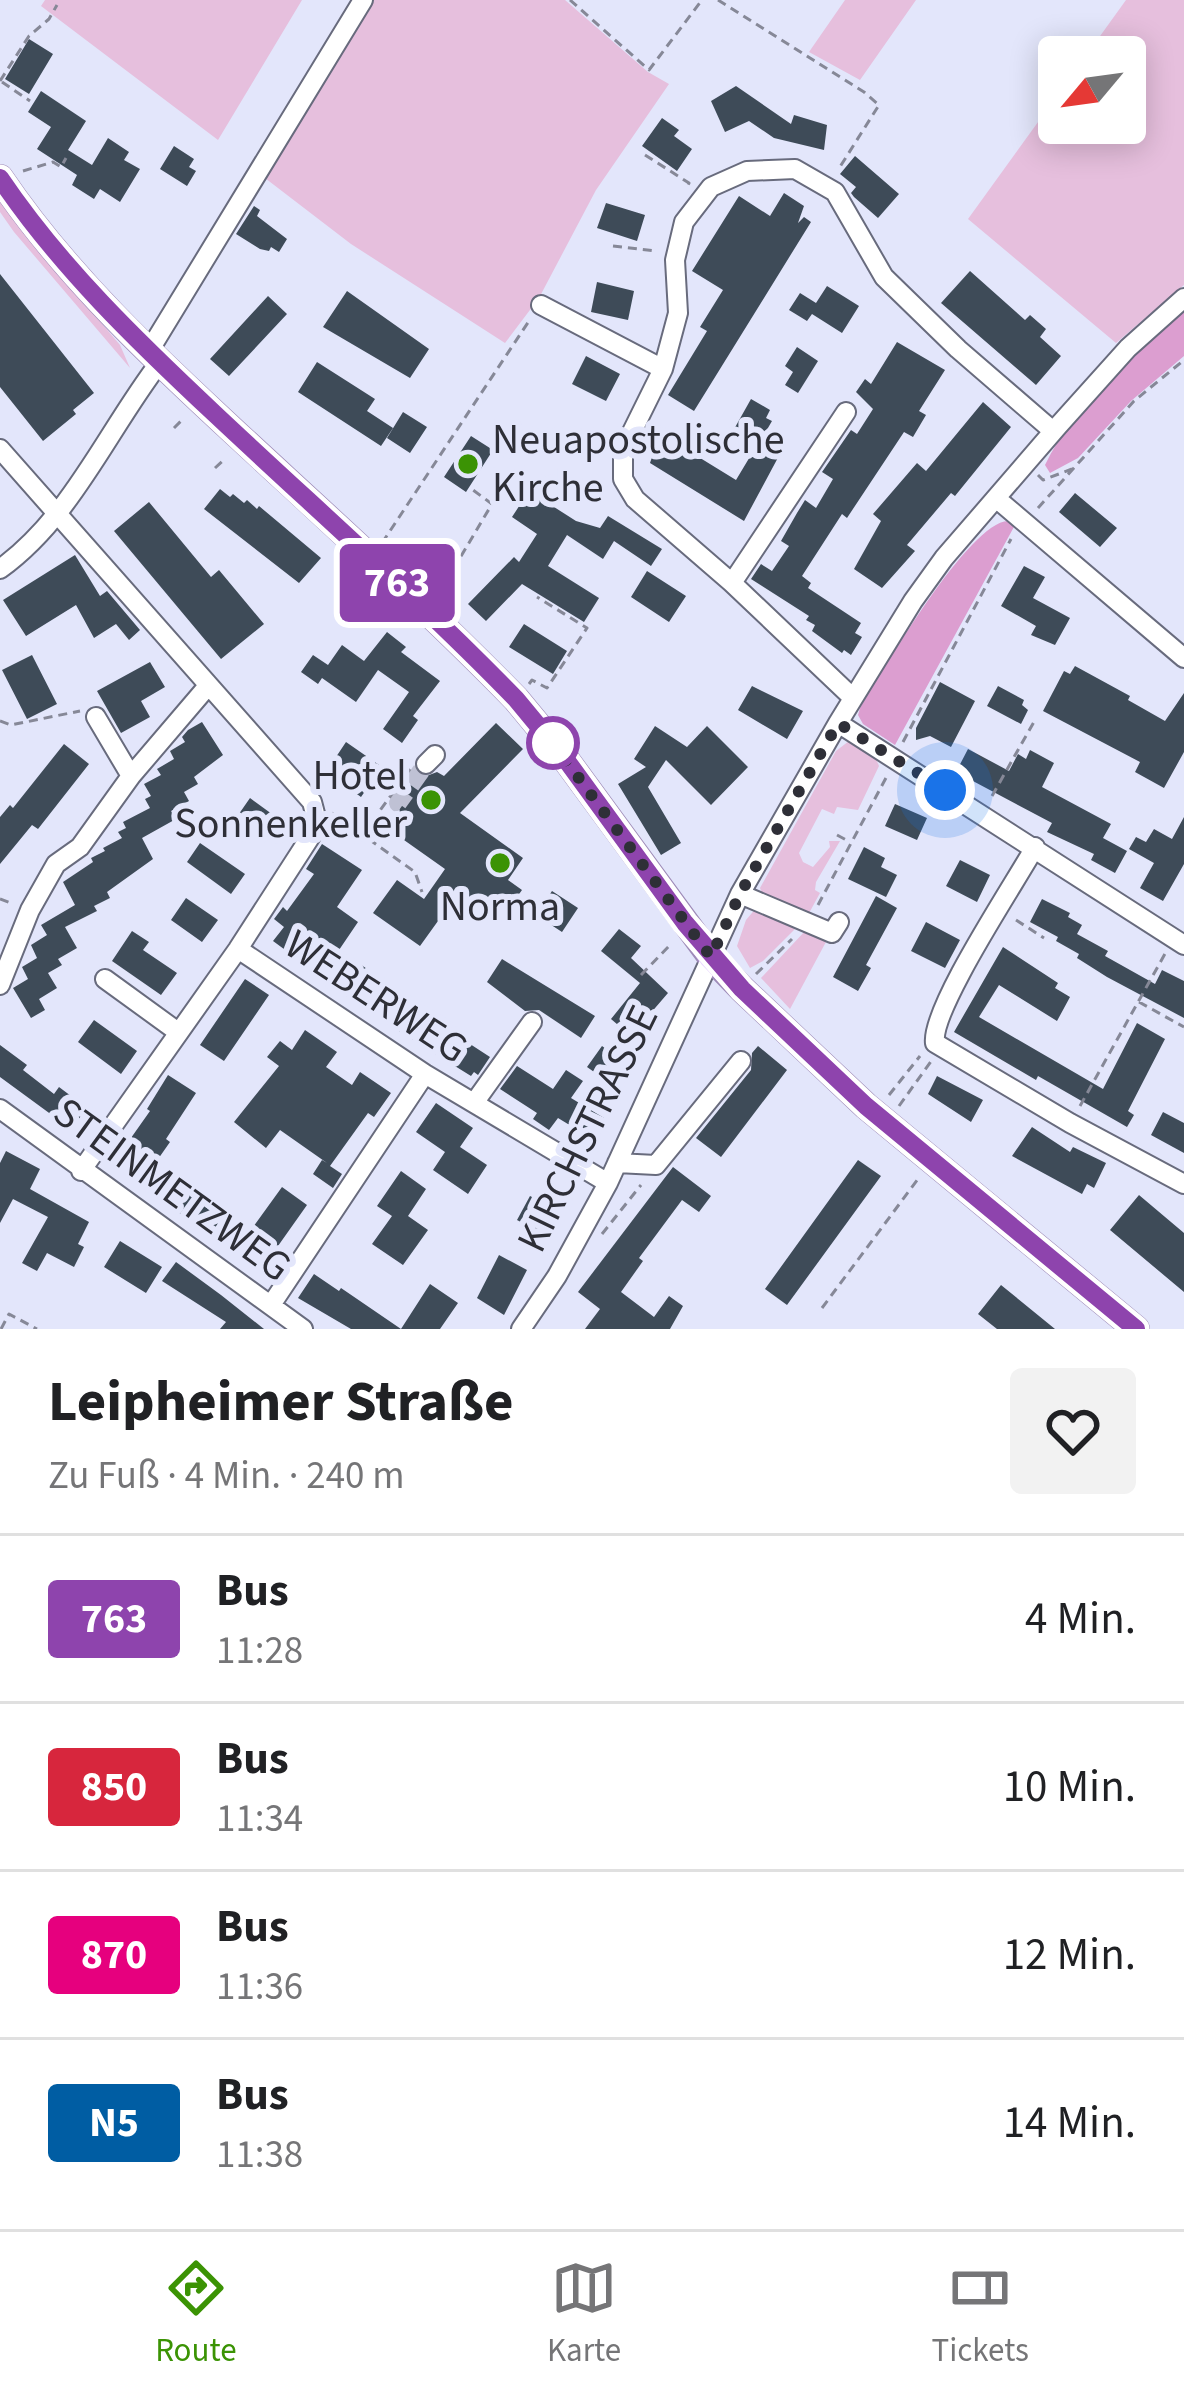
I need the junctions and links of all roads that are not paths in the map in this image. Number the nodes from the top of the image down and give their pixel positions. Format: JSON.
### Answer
{"nodes":[{"id":1,"x":364,"y":0,"type":"edge"},
{"id":2,"x":12,"y":174,"type":"edge"},
{"id":3,"x":1184,"y":298,"type":"edge"},
{"id":4,"x":542,"y":305,"type":"road end"},
{"id":5,"x":154,"y":357,"type":"junction"},
{"id":6,"x":663,"y":369,"type":"junction"},
{"id":7,"x":847,"y":412,"type":"dead end"},
{"id":8,"x":1053,"y":431,"type":"junction"},
{"id":9,"x":0,"y":450,"type":"edge"},
{"id":10,"x":997,"y":499,"type":"junction"},
{"id":11,"x":59,"y":513,"type":"junction"},
{"id":12,"x":0,"y":569,"type":"edge"},
{"id":13,"x":732,"y":583,"type":"junction"},
{"id":14,"x":1184,"y":658,"type":"edge"},
{"id":15,"x":207,"y":687,"type":"junction"},
{"id":16,"x":854,"y":698,"type":"junction"},
{"id":17,"x":96,"y":717,"type":"road end"},
{"id":18,"x":838,"y":723,"type":"junction"},
{"id":19,"x":131,"y":776,"type":"junction"},
{"id":20,"x":1035,"y":847,"type":"junction"},
{"id":21,"x":740,"y":894,"type":"junction"},
{"id":22,"x":839,"y":922,"type":"dead end"},
{"id":23,"x":1179,"y":941,"type":"edge"},
{"id":24,"x":238,"y":950,"type":"junction"},
{"id":25,"x":711,"y":957,"type":"junction"},
{"id":26,"x":105,"y":979,"type":"dead end"},
{"id":27,"x":0,"y":985,"type":"edge"},
{"id":28,"x":532,"y":1022,"type":"dead end"},
{"id":29,"x":178,"y":1032,"type":"junction"},
{"id":30,"x":741,"y":1061,"type":"dead end"},
{"id":31,"x":425,"y":1074,"type":"junction"},
{"id":32,"x":474,"y":1103,"type":"junction"},
{"id":33,"x":1,"y":1113,"type":"edge"},
{"id":34,"x":617,"y":1163,"type":"junction"},
{"id":35,"x":81,"y":1171,"type":"junction"},
{"id":36,"x":608,"y":1183,"type":"junction"},
{"id":37,"x":1184,"y":1184,"type":"edge"},
{"id":38,"x":271,"y":1305,"type":"junction"},
{"id":39,"x":303,"y":1329,"type":"edge"},
{"id":40,"x":521,"y":1329,"type":"edge"},
{"id":41,"x":1136,"y":1329,"type":"edge"}],
"edges":[{"from":1,"to":5,"type":"street"},
{"from":2,"to":5,"type":"main road"},
{"from":3,"to":8,"type":"street","name":"KIRCHSTRASSE"},
{"from":4,"to":6,"type":"street"},
{"from":5,"to":11,"type":"street"},
{"from":5,"to":25,"type":"main road"},
{"from":6,"to":8,"type":"street"},
{"from":6,"to":13,"type":"street"},
{"from":7,"to":13,"type":"street"},
{"from":8,"to":10,"type":"street","name":"KIRCHSTRASSE"},
{"from":9,"to":11,"type":"street"},
{"from":10,"to":14,"type":"street"},
{"from":10,"to":16,"type":"street","name":"KIRCHSTRASSE"},
{"from":11,"to":12,"type":"street"},
{"from":11,"to":15,"type":"street"},
{"from":13,"to":16,"type":"street"},
{"from":15,"to":19,"type":"street"},
{"from":15,"to":24,"type":"street"},
{"from":16,"to":18,"type":"street","name":"KIRCHSTRASSE"},
{"from":17,"to":19,"type":"street"},
{"from":18,"to":20,"type":"street"},
{"from":18,"to":21,"type":"street","name":"KIRCHSTRASSE"},
{"from":19,"to":27,"type":"street"},
{"from":20,"to":23,"type":"street"},
{"from":20,"to":37,"type":"street"},
{"from":21,"to":22,"type":"street"},
{"from":21,"to":25,"type":"street","name":"KIRCHSTRASSE"},
{"from":24,"to":29,"type":"street"},
{"from":24,"to":31,"type":"street","name":"WEBERWEG"},
{"from":25,"to":34,"type":"street","name":"KIRCHSTRASSE"},
{"from":25,"to":41,"type":"main road"},
{"from":26,"to":29,"type":"street"},
{"from":28,"to":32,"type":"street","name":"WEBERWEG"},
{"from":29,"to":35,"type":"street"},
{"from":30,"to":34,"type":"street"},
{"from":31,"to":32,"type":"street","name":"WEBERWEG"},
{"from":31,"to":38,"type":"street"},
{"from":32,"to":36,"type":"street","name":"WEBERWEG"},
{"from":33,"to":35,"type":"street","name":"STEINMETZWEG"},
{"from":34,"to":36,"type":"street","name":"KIRCHSTRASSE"},
{"from":35,"to":38,"type":"street","name":"STEINMETZWEG"},
{"from":36,"to":40,"type":"street","name":"KIRCHSTRASSE"},
{"from":38,"to":39,"type":"street","name":"STEINMETZWEG"}]}
